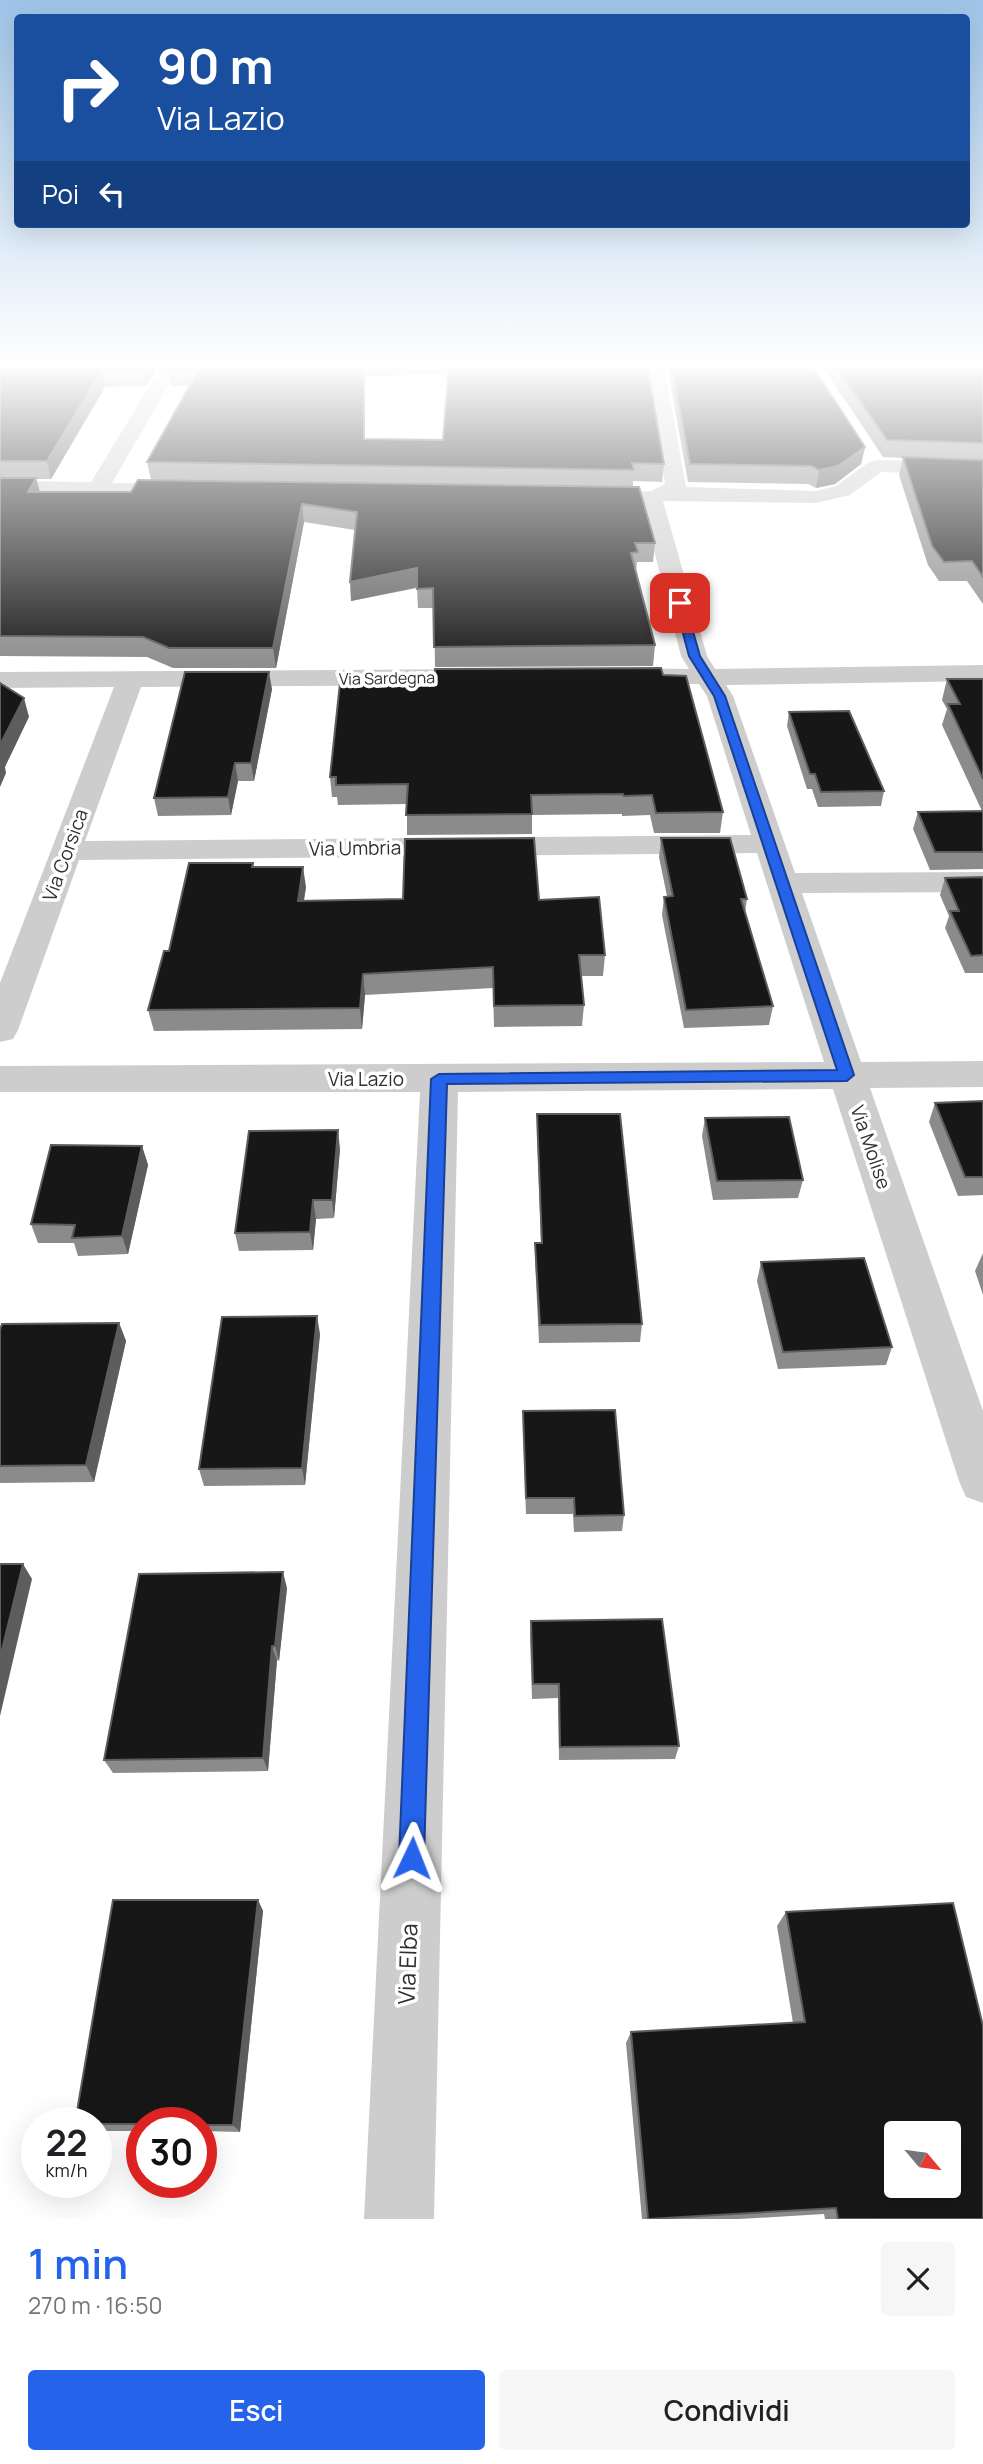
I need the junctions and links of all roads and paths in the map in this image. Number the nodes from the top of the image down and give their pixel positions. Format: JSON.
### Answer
{"nodes":[{"id":1,"x":110,"y":468,"type":"edge"},
{"id":2,"x":673,"y":468,"type":"edge"},
{"id":3,"x":866,"y":468,"type":"edge"},
{"id":4,"x":963,"y":468,"type":"edge"},
{"id":5,"x":983,"y":469,"type":"edge"},
{"id":6,"x":0,"y":487,"type":"edge"},
{"id":7,"x":98,"y":488,"type":"junction"},
{"id":8,"x":209,"y":490,"type":"edge"},
{"id":9,"x":660,"y":495,"type":"junction"},
{"id":10,"x":610,"y":496,"type":"edge"},
{"id":11,"x":983,"y":673,"type":"edge"},
{"id":12,"x":583,"y":676,"type":"edge"},
{"id":13,"x":707,"y":676,"type":"junction"},
{"id":14,"x":514,"y":677,"type":"edge"},
{"id":15,"x":0,"y":680,"type":"edge"},
{"id":16,"x":130,"y":680,"type":"junction"},
{"id":17,"x":769,"y":844,"type":"junction"},
{"id":18,"x":66,"y":851,"type":"junction"},
{"id":19,"x":983,"y":881,"type":"edge"},
{"id":20,"x":783,"y":883,"type":"junction"},
{"id":21,"x":0,"y":1030,"type":"edge"},
{"id":22,"x":983,"y":1074,"type":"edge"},
{"id":23,"x":847,"y":1075,"type":"junction"},
{"id":24,"x":0,"y":1079,"type":"edge"},
{"id":25,"x":439,"y":1079,"type":"junction"},
{"id":26,"x":983,"y":1481,"type":"edge"},
{"id":27,"x":399,"y":2219,"type":"edge"}],
"edges":[{"from":1,"to":7,"type":"street"},
{"from":2,"to":9,"type":"street"},
{"from":3,"to":9,"type":"street"},
{"from":4,"to":5,"type":"street"},
{"from":6,"to":7,"type":"street"},
{"from":7,"to":8,"type":"street"},
{"from":9,"to":10,"type":"street"},
{"from":9,"to":13,"type":"street","name":"Via Molise"},
{"from":11,"to":13,"type":"street"},
{"from":12,"to":13,"type":"street"},
{"from":13,"to":17,"type":"street","name":"Via Molise"},
{"from":14,"to":16,"type":"street","name":"Via Sardegna"},
{"from":15,"to":16,"type":"street","name":"Via Sardegna"},
{"from":16,"to":18,"type":"street","name":"Via Corsica"},
{"from":17,"to":18,"type":"street","name":"Via Umbria"},
{"from":17,"to":20,"type":"street","name":"Via Molise"},
{"from":18,"to":21,"type":"street","name":"Via Corsica"},
{"from":19,"to":20,"type":"street"},
{"from":20,"to":23,"type":"street","name":"Via Molise"},
{"from":22,"to":23,"type":"street","name":"Via Lazio"},
{"from":23,"to":25,"type":"street","name":"Via Lazio"},
{"from":23,"to":26,"type":"street","name":"Via Molise"},
{"from":24,"to":25,"type":"street","name":"Via Lazio"},
{"from":25,"to":27,"type":"street","name":"Via Elba"}]}
